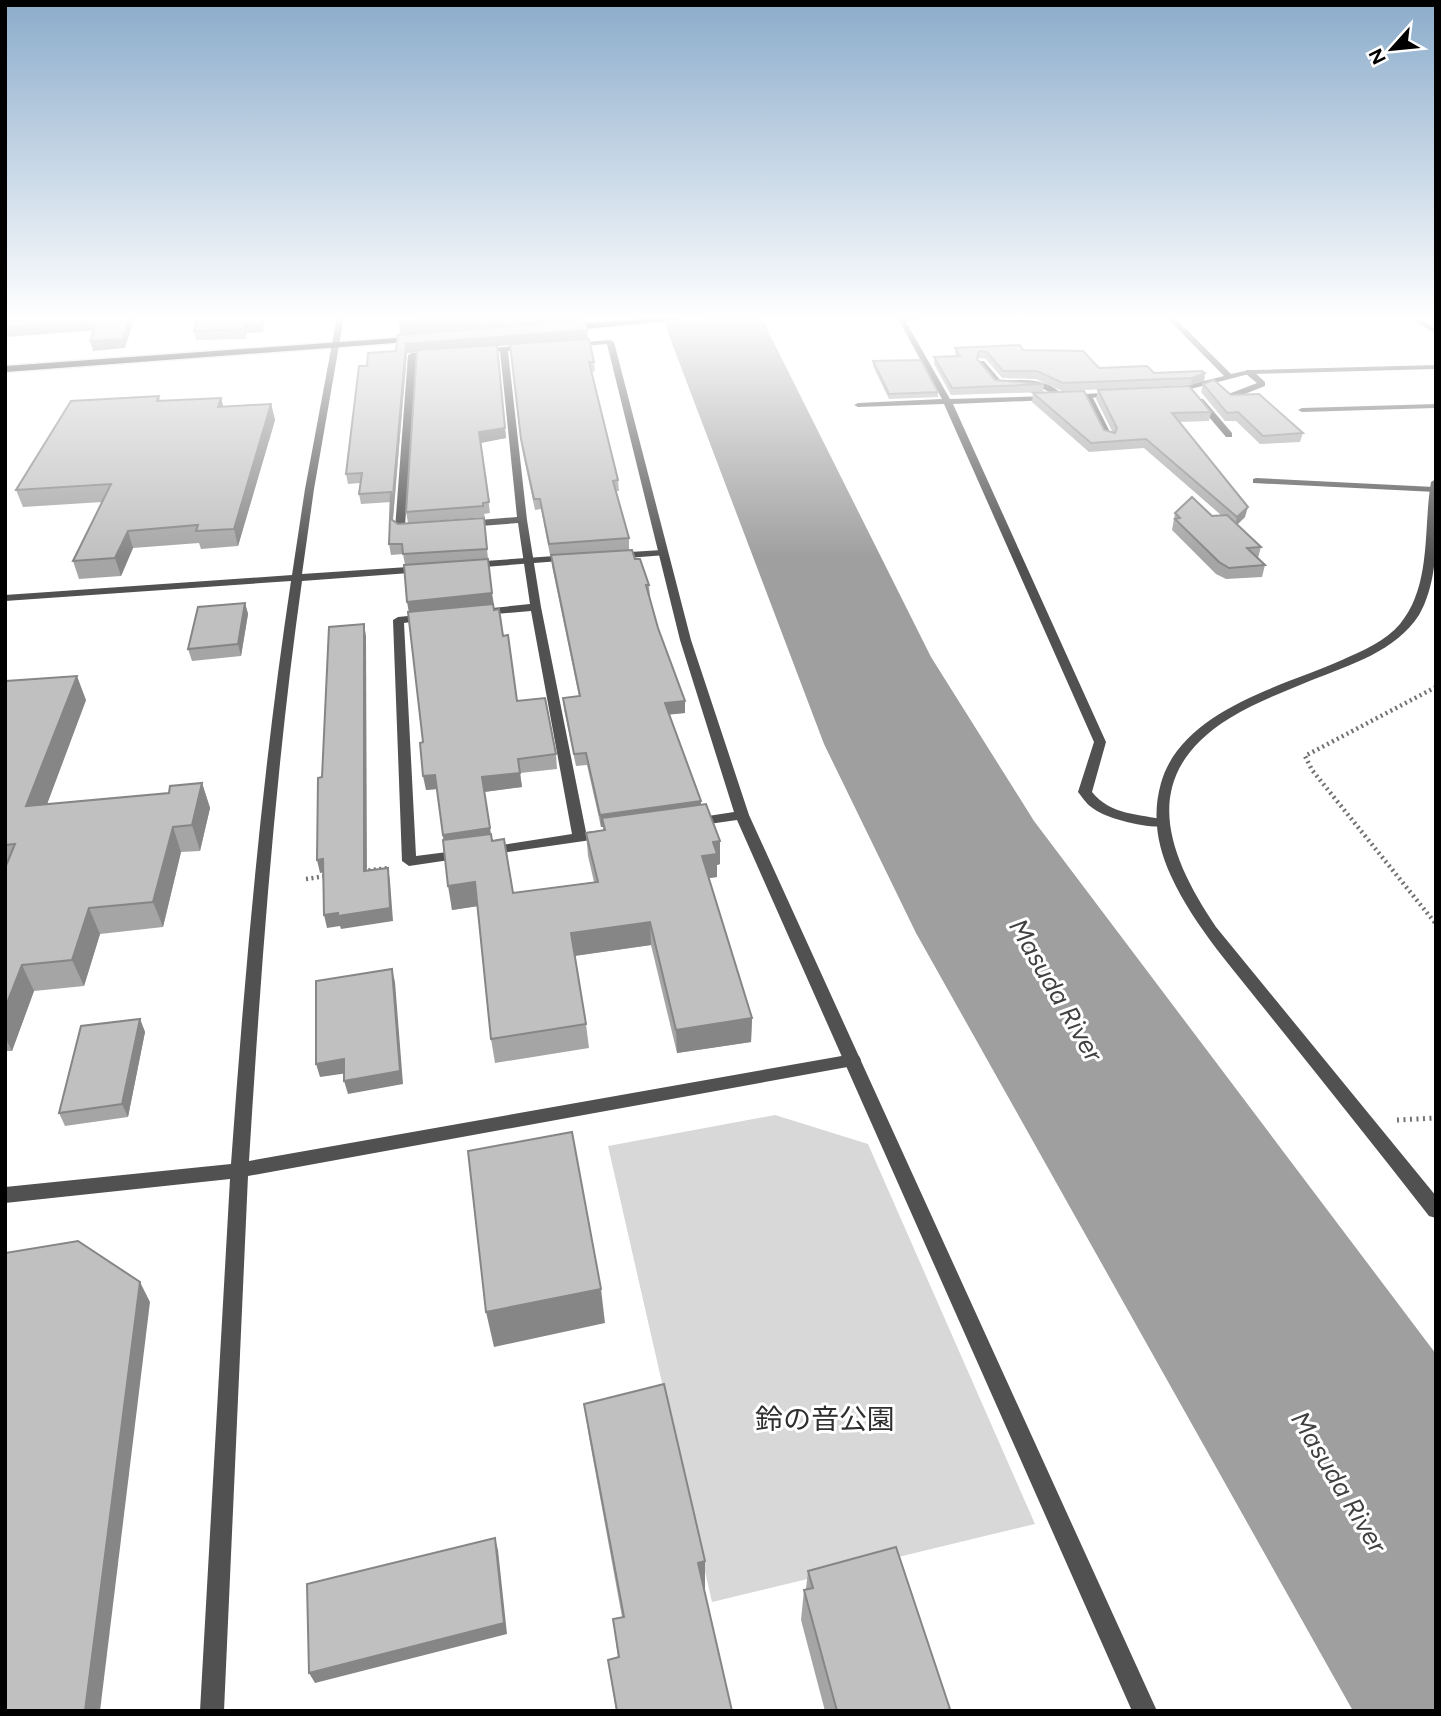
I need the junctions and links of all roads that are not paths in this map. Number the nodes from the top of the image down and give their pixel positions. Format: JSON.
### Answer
{"nodes":[{"id":1,"x":327,"y":397,"type":"edge"},
{"id":2,"x":408,"y":397,"type":"edge"},
{"id":3,"x":509,"y":397,"type":"edge"},
{"id":4,"x":624,"y":397,"type":"edge"},
{"id":5,"x":945,"y":397,"type":"edge"},
{"id":6,"x":1060,"y":397,"type":"edge"},
{"id":7,"x":1089,"y":397,"type":"edge"},
{"id":8,"x":1197,"y":397,"type":"edge"},
{"id":9,"x":948,"y":403,"type":"junction"},
{"id":10,"x":858,"y":405,"type":"dead end"},
{"id":11,"x":1436,"y":406,"type":"edge"},
{"id":12,"x":1302,"y":411,"type":"dead end"},
{"id":13,"x":1228,"y":435,"type":"dead end"},
{"id":14,"x":1109,"y":438,"type":"edge"},
{"id":15,"x":1256,"y":481,"type":"dead end"},
{"id":16,"x":1435,"y":486,"type":"edge"},
{"id":17,"x":522,"y":520,"type":"junction"},
{"id":18,"x":455,"y":525,"type":"edge"},
{"id":19,"x":428,"y":527,"type":"edge"},
{"id":20,"x":662,"y":553,"type":"junction"},
{"id":21,"x":608,"y":556,"type":"edge"},
{"id":22,"x":581,"y":558,"type":"edge"},
{"id":23,"x":527,"y":561,"type":"junction"},
{"id":24,"x":460,"y":566,"type":"edge"},
{"id":25,"x":433,"y":568,"type":"edge"},
{"id":26,"x":295,"y":578,"type":"junction"},
{"id":27,"x":5,"y":598,"type":"edge"},
{"id":28,"x":536,"y":607,"type":"junction"},
{"id":29,"x":467,"y":613,"type":"edge"},
{"id":30,"x":439,"y":616,"type":"edge"},
{"id":31,"x":742,"y":815,"type":"junction"},
{"id":32,"x":675,"y":824,"type":"edge"},
{"id":33,"x":1161,"y":824,"type":"junction"},
{"id":34,"x":621,"y":832,"type":"edge"},
{"id":35,"x":580,"y":838,"type":"junction"},
{"id":36,"x":853,"y":1060,"type":"junction"},
{"id":37,"x":241,"y":1170,"type":"junction"},
{"id":38,"x":5,"y":1195,"type":"edge"},
{"id":39,"x":1436,"y":1210,"type":"edge"},
{"id":40,"x":212,"y":1711,"type":"edge"},
{"id":41,"x":1145,"y":1711,"type":"edge"}],
"edges":[{"from":1,"to":26,"type":"street"},
{"from":2,"to":19,"type":"street"},
{"from":3,"to":17,"type":"street"},
{"from":4,"to":20,"type":"street"},
{"from":5,"to":9,"type":"street"},
{"from":6,"to":9,"type":"street"},
{"from":7,"to":14,"type":"street"},
{"from":8,"to":13,"type":"street"},
{"from":9,"to":10,"type":"street"},
{"from":9,"to":33,"type":"street"},
{"from":11,"to":12,"type":"street"},
{"from":15,"to":16,"type":"street"},
{"from":16,"to":33,"type":"street"},
{"from":17,"to":18,"type":"street"},
{"from":17,"to":23,"type":"street"},
{"from":20,"to":21,"type":"street"},
{"from":20,"to":31,"type":"street"},
{"from":22,"to":23,"type":"street"},
{"from":23,"to":24,"type":"street"},
{"from":23,"to":28,"type":"street"},
{"from":25,"to":26,"type":"street"},
{"from":26,"to":27,"type":"street"},
{"from":26,"to":37,"type":"street"},
{"from":28,"to":29,"type":"street"},
{"from":28,"to":35,"type":"street"},
{"from":30,"to":35,"type":"street"},
{"from":31,"to":32,"type":"street"},
{"from":31,"to":36,"type":"street"},
{"from":33,"to":39,"type":"street"},
{"from":34,"to":35,"type":"street"},
{"from":36,"to":37,"type":"street"},
{"from":36,"to":41,"type":"street"},
{"from":37,"to":38,"type":"street"},
{"from":37,"to":40,"type":"street"}]}
